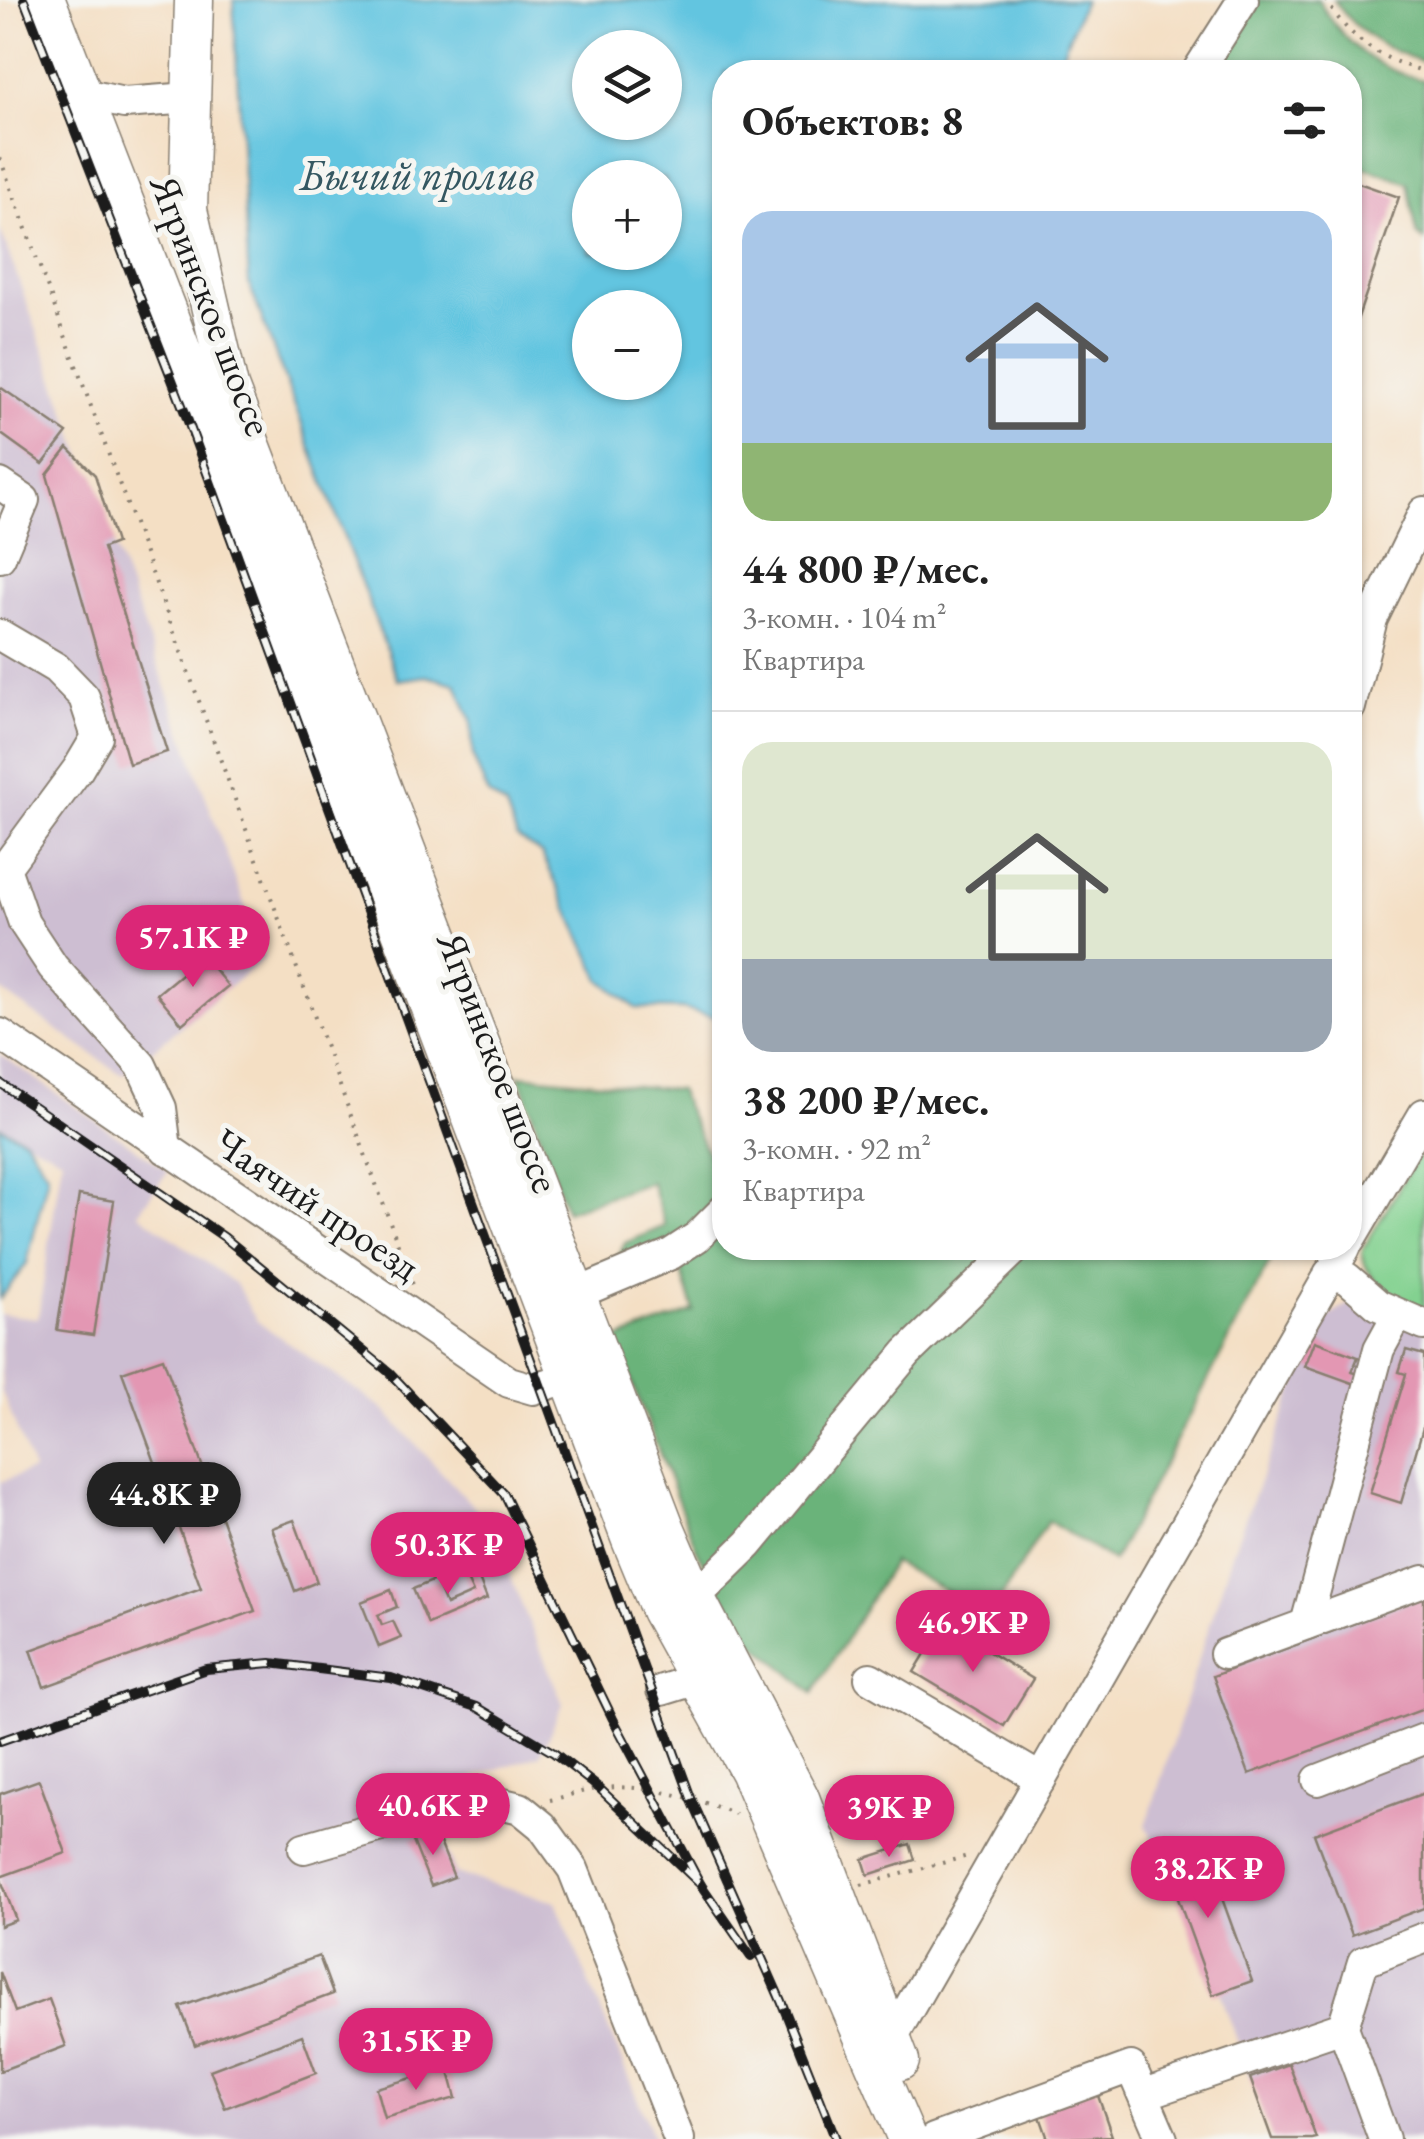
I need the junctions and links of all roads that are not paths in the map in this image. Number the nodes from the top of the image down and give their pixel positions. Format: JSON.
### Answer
{"nodes":[{"id":1,"x":46,"y":0,"type":"edge"},
{"id":2,"x":194,"y":0,"type":"edge"},
{"id":3,"x":1243,"y":0,"type":"edge"},
{"id":4,"x":1204,"y":60,"type":"edge"},
{"id":5,"x":83,"y":94,"type":"junction"},
{"id":6,"x":190,"y":98,"type":"junction"},
{"id":7,"x":0,"y":484,"type":"edge"},
{"id":8,"x":1424,"y":512,"type":"edge"},
{"id":9,"x":0,"y":557,"type":"edge"},
{"id":10,"x":0,"y":636,"type":"edge"},
{"id":11,"x":1362,"y":659,"type":"edge"},
{"id":12,"x":0,"y":1034,"type":"edge"},
{"id":13,"x":1424,"y":1114,"type":"edge"},
{"id":14,"x":166,"y":1149,"type":"junction"},
{"id":15,"x":1362,"y":1205,"type":"edge"},
{"id":16,"x":712,"y":1222,"type":"edge"},
{"id":17,"x":1004,"y":1260,"type":"edge"},
{"id":18,"x":1338,"y":1260,"type":"edge"},
{"id":19,"x":1329,"y":1274,"type":"junction"},
{"id":20,"x":576,"y":1294,"type":"junction"},
{"id":21,"x":1410,"y":1320,"type":"edge"},
{"id":22,"x":586,"y":1372,"type":"junction"},
{"id":23,"x":1424,"y":1581,"type":"edge"},
{"id":24,"x":695,"y":1597,"type":"junction"},
{"id":25,"x":1306,"y":1624,"type":"junction"},
{"id":26,"x":1225,"y":1654,"type":"dead end"},
{"id":27,"x":870,"y":1678,"type":"dead end"},
{"id":28,"x":698,"y":1679,"type":"junction"},
{"id":29,"x":662,"y":1690,"type":"dead end"},
{"id":30,"x":1424,"y":1739,"type":"edge"},
{"id":31,"x":1041,"y":1779,"type":"junction"},
{"id":32,"x":1318,"y":1780,"type":"dead end"},
{"id":33,"x":304,"y":1848,"type":"dead end"},
{"id":34,"x":1424,"y":1938,"type":"edge"},
{"id":35,"x":1343,"y":2026,"type":"junction"},
{"id":36,"x":880,"y":2042,"type":"junction"},
{"id":37,"x":1146,"y":2094,"type":"junction"},
{"id":38,"x":679,"y":2139,"type":"edge"},
{"id":39,"x":907,"y":2139,"type":"edge"},
{"id":40,"x":931,"y":2139,"type":"edge"},
{"id":41,"x":1162,"y":2139,"type":"edge"},
{"id":42,"x":1384,"y":2139,"type":"edge"}],
"edges":[{"from":1,"to":5,"type":"main road","name":"Ягринское шоссе"},
{"from":2,"to":6,"type":"main road","name":"Ягринское шоссе"},
{"from":3,"to":4,"type":"street"},
{"from":5,"to":6,"type":"street"},
{"from":5,"to":22,"type":"main road","name":"Ягринское шоссе"},
{"from":6,"to":20,"type":"main road","name":"Ягринское шоссе"},
{"from":7,"to":9,"type":"street"},
{"from":8,"to":11,"type":"street"},
{"from":10,"to":14,"type":"street"},
{"from":12,"to":14,"type":"street","name":"Чаячий проезд"},
{"from":13,"to":15,"type":"street"},
{"from":14,"to":22,"type":"street","name":"Чаячий проезд"},
{"from":16,"to":20,"type":"street"},
{"from":17,"to":24,"type":"street"},
{"from":18,"to":19,"type":"street"},
{"from":19,"to":21,"type":"street"},
{"from":19,"to":31,"type":"street"},
{"from":20,"to":22,"type":"main road","name":"Ягринское шоссе"},
{"from":21,"to":25,"type":"street"},
{"from":22,"to":24,"type":"main road","name":"Ягринское шоссе"},
{"from":22,"to":28,"type":"main road","name":"Ягринское шоссе"},
{"from":23,"to":25,"type":"street"},
{"from":24,"to":36,"type":"main road","name":"Ягринское шоссе"},
{"from":25,"to":26,"type":"street"},
{"from":27,"to":31,"type":"street"},
{"from":28,"to":29,"type":"street"},
{"from":28,"to":36,"type":"main road","name":"Ягринское шоссе"},
{"from":30,"to":32,"type":"street"},
{"from":31,"to":36,"type":"street"},
{"from":33,"to":38,"type":"street"},
{"from":34,"to":35,"type":"street"},
{"from":35,"to":37,"type":"street"},
{"from":35,"to":42,"type":"street"},
{"from":36,"to":39,"type":"main road","name":"Ягринское шоссе"},
{"from":36,"to":40,"type":"main road","name":"Ягринское шоссе"},
{"from":37,"to":40,"type":"street"},
{"from":37,"to":41,"type":"street"}]}
